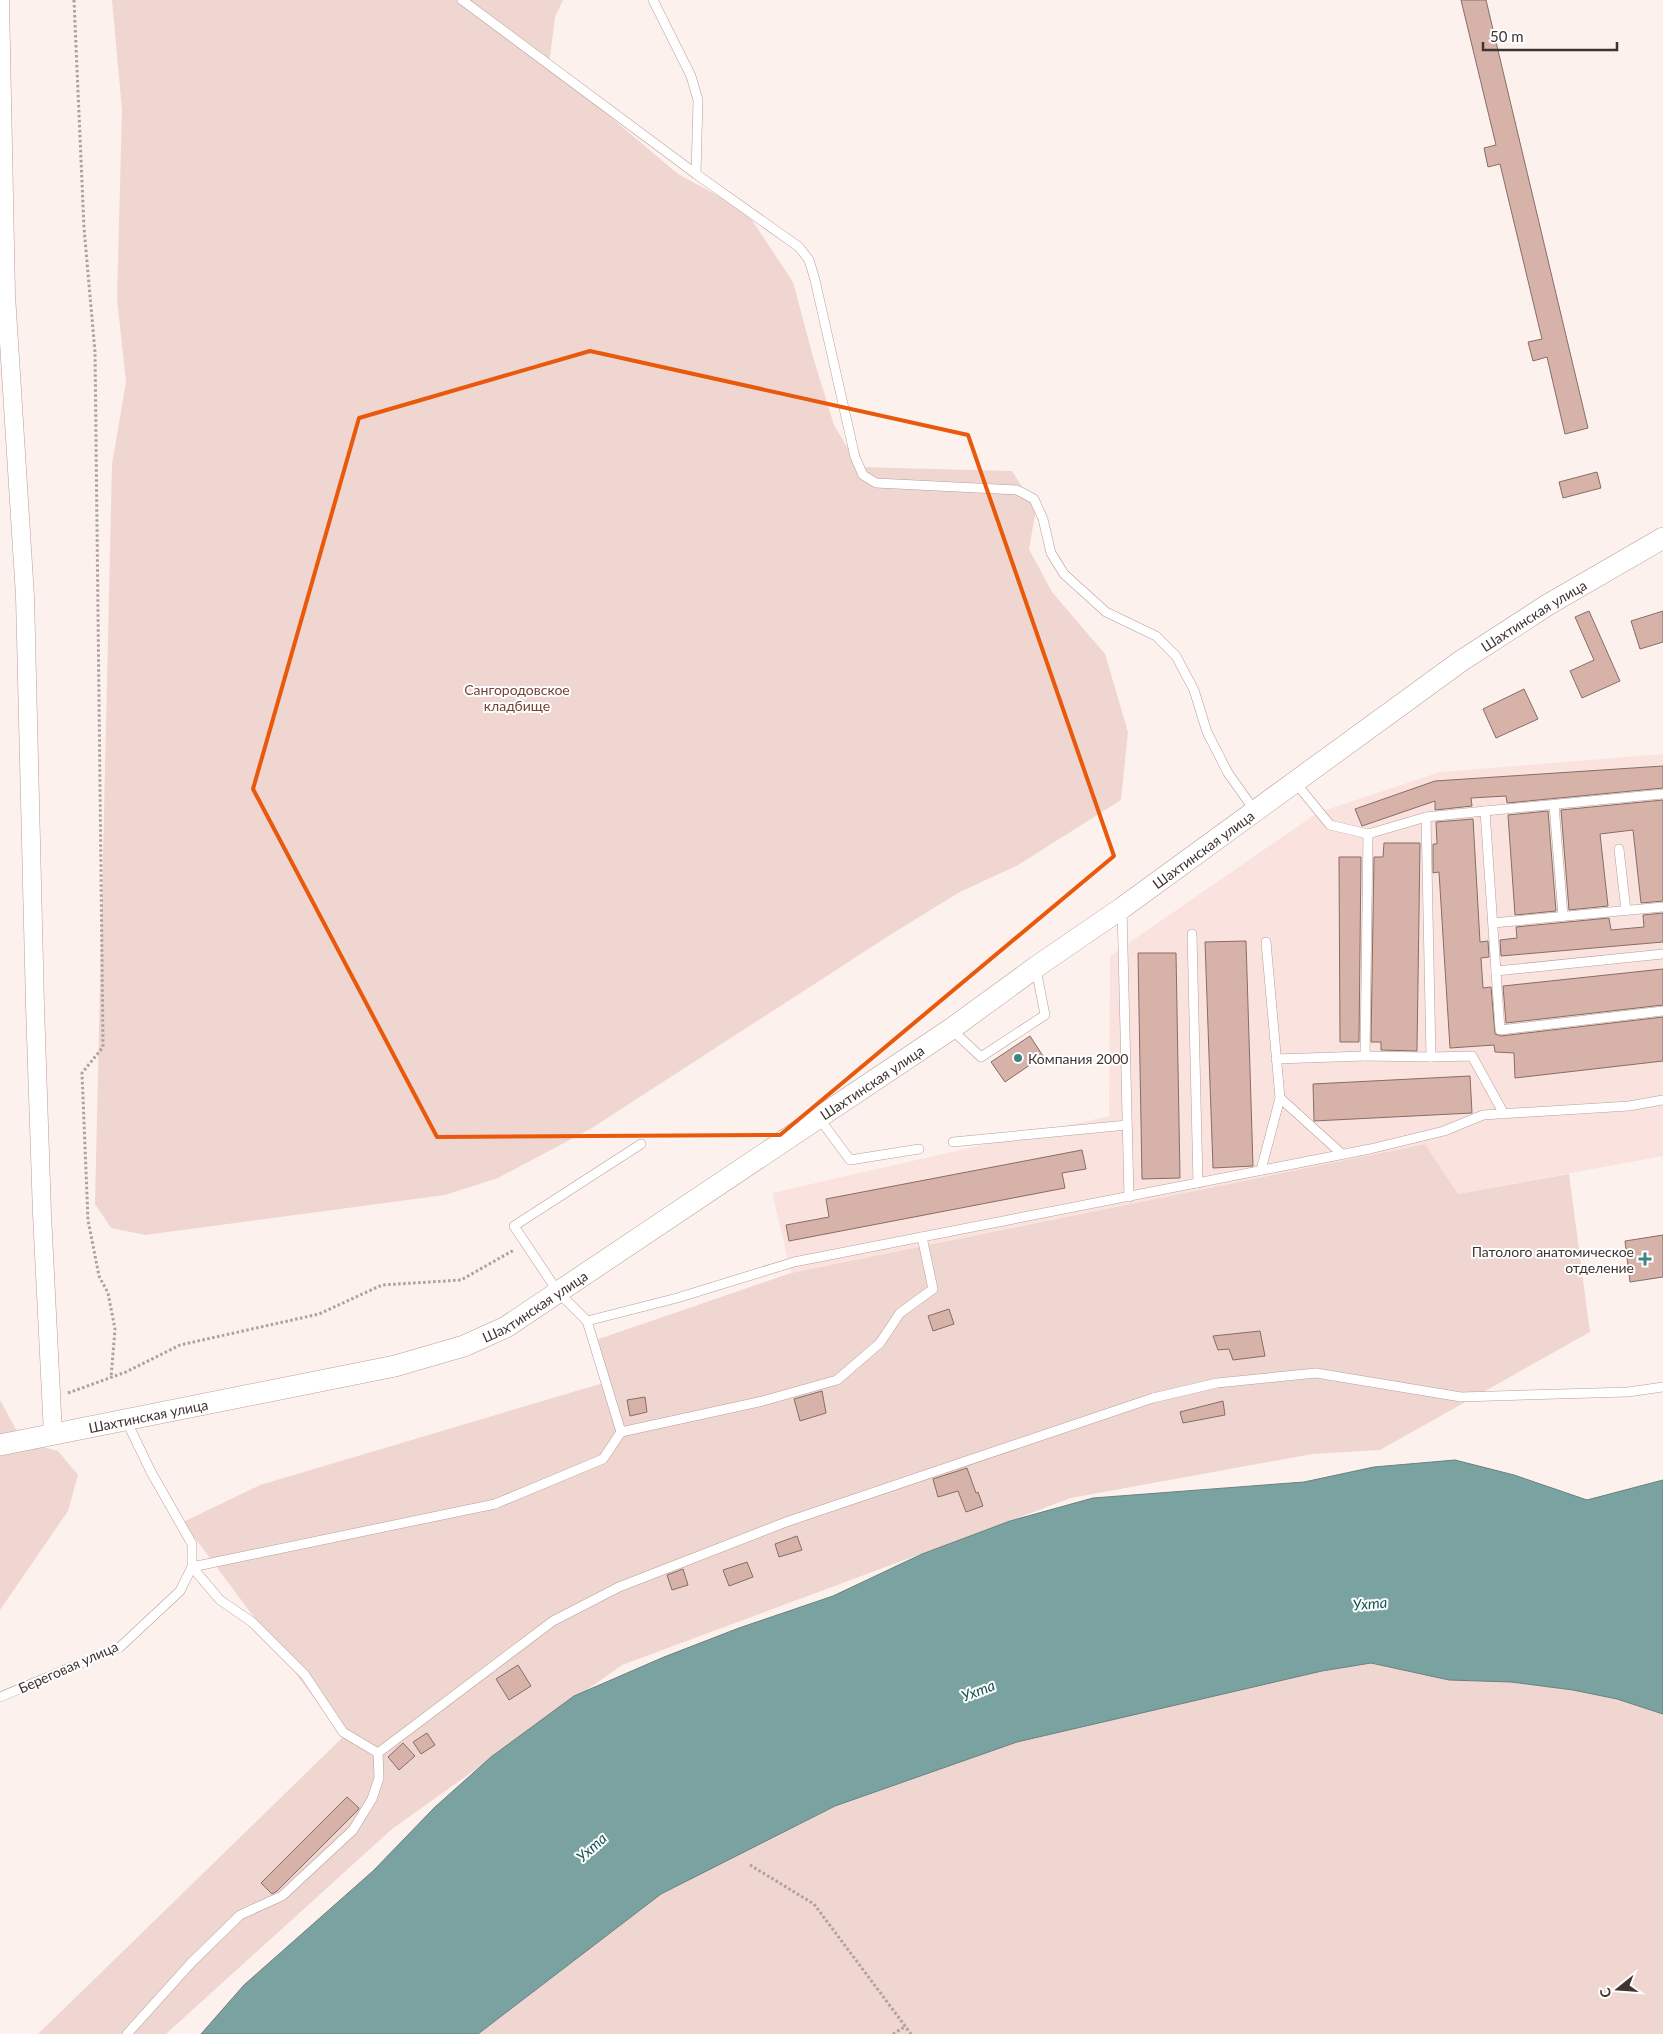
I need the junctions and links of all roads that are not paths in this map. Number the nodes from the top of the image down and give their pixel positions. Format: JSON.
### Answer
{"nodes":[{"id":1,"x":0,"y":0,"type":"edge"},
{"id":2,"x":462,"y":0,"type":"edge"},
{"id":3,"x":653,"y":0,"type":"edge"},
{"id":4,"x":696,"y":174,"type":"junction"},
{"id":5,"x":1663,"y":538,"type":"edge"},
{"id":6,"x":1295,"y":782,"type":"junction"},
{"id":7,"x":1663,"y":794,"type":"edge"},
{"id":8,"x":1554,"y":805,"type":"junction"},
{"id":9,"x":1485,"y":811,"type":"junction"},
{"id":10,"x":1255,"y":812,"type":"junction"},
{"id":11,"x":1426,"y":817,"type":"junction"},
{"id":12,"x":1368,"y":834,"type":"junction"},
{"id":13,"x":1619,"y":850,"type":"dead end"},
{"id":14,"x":1663,"y":907,"type":"edge"},
{"id":15,"x":1122,"y":908,"type":"junction"},
{"id":16,"x":1626,"y":911,"type":"junction"},
{"id":17,"x":1563,"y":916,"type":"junction"},
{"id":18,"x":1493,"y":923,"type":"junction"},
{"id":19,"x":1192,"y":934,"type":"dead end"},
{"id":20,"x":1266,"y":942,"type":"dead end"},
{"id":21,"x":1663,"y":954,"type":"edge"},
{"id":22,"x":1036,"y":967,"type":"junction"},
{"id":23,"x":1496,"y":971,"type":"junction"},
{"id":24,"x":1663,"y":1011,"type":"edge"},
{"id":25,"x":952,"y":1029,"type":"junction"},
{"id":26,"x":1365,"y":1056,"type":"junction"},
{"id":27,"x":1431,"y":1057,"type":"junction"},
{"id":28,"x":1276,"y":1059,"type":"junction"},
{"id":29,"x":1280,"y":1098,"type":"junction"},
{"id":30,"x":1663,"y":1100,"type":"edge"},
{"id":31,"x":1504,"y":1114,"type":"junction"},
{"id":32,"x":819,"y":1118,"type":"junction"},
{"id":33,"x":1127,"y":1124,"type":"junction"},
{"id":34,"x":953,"y":1142,"type":"dead end"},
{"id":35,"x":641,"y":1144,"type":"dead end"},
{"id":36,"x":919,"y":1149,"type":"dead end"},
{"id":37,"x":1342,"y":1154,"type":"junction"},
{"id":38,"x":1261,"y":1170,"type":"junction"},
{"id":39,"x":1198,"y":1183,"type":"junction"},
{"id":40,"x":1129,"y":1196,"type":"junction"},
{"id":41,"x":922,"y":1237,"type":"junction"},
{"id":42,"x":558,"y":1292,"type":"junction"},
{"id":43,"x":587,"y":1321,"type":"junction"},
{"id":44,"x":1663,"y":1387,"type":"edge"},
{"id":45,"x":126,"y":1420,"type":"junction"},
{"id":46,"x":621,"y":1432,"type":"junction"},
{"id":47,"x":54,"y":1434,"type":"junction"},
{"id":48,"x":0,"y":1445,"type":"edge"},
{"id":49,"x":192,"y":1568,"type":"junction"},
{"id":50,"x":0,"y":1697,"type":"edge"},
{"id":51,"x":378,"y":1753,"type":"junction"},
{"id":52,"x":127,"y":2034,"type":"edge"}],
"edges":[{"from":1,"to":47,"type":"street"},
{"from":2,"to":4,"type":"lane"},
{"from":3,"to":4,"type":"lane"},
{"from":4,"to":10,"type":"lane"},
{"from":5,"to":6,"type":"street","name":"Шахтинская улица"},
{"from":6,"to":10,"type":"street","name":"Шахтинская улица"},
{"from":6,"to":12,"type":"lane"},
{"from":7,"to":8,"type":"lane"},
{"from":8,"to":9,"type":"lane"},
{"from":8,"to":17,"type":"lane"},
{"from":9,"to":11,"type":"lane"},
{"from":9,"to":18,"type":"lane"},
{"from":10,"to":15,"type":"street","name":"Шахтинская улица"},
{"from":11,"to":12,"type":"lane"},
{"from":11,"to":27,"type":"lane"},
{"from":12,"to":26,"type":"lane"},
{"from":13,"to":16,"type":"lane"},
{"from":14,"to":16,"type":"lane"},
{"from":15,"to":22,"type":"street","name":"Шахтинская улица"},
{"from":15,"to":33,"type":"lane"},
{"from":16,"to":17,"type":"lane"},
{"from":17,"to":18,"type":"lane"},
{"from":18,"to":23,"type":"lane"},
{"from":19,"to":39,"type":"lane"},
{"from":20,"to":28,"type":"lane"},
{"from":21,"to":23,"type":"lane"},
{"from":22,"to":25,"type":"street","name":"Шахтинская улица"},
{"from":22,"to":25,"type":"lane"},
{"from":23,"to":24,"type":"lane"},
{"from":25,"to":32,"type":"street","name":"Шахтинская улица"},
{"from":26,"to":27,"type":"lane"},
{"from":26,"to":28,"type":"lane"},
{"from":27,"to":31,"type":"lane"},
{"from":28,"to":29,"type":"lane"},
{"from":29,"to":37,"type":"lane"},
{"from":29,"to":38,"type":"lane"},
{"from":30,"to":31,"type":"lane"},
{"from":31,"to":37,"type":"lane"},
{"from":32,"to":36,"type":"lane"},
{"from":32,"to":42,"type":"street","name":"Шахтинская улица"},
{"from":33,"to":34,"type":"lane"},
{"from":33,"to":40,"type":"lane"},
{"from":35,"to":42,"type":"lane"},
{"from":37,"to":38,"type":"lane"},
{"from":38,"to":39,"type":"lane"},
{"from":39,"to":40,"type":"lane"},
{"from":40,"to":41,"type":"lane"},
{"from":41,"to":43,"type":"lane"},
{"from":41,"to":46,"type":"lane"},
{"from":42,"to":43,"type":"lane"},
{"from":42,"to":45,"type":"street","name":"Шахтинская улица"},
{"from":43,"to":46,"type":"lane"},
{"from":44,"to":51,"type":"lane"},
{"from":45,"to":47,"type":"street","name":"Шахтинская улица"},
{"from":45,"to":49,"type":"lane"},
{"from":46,"to":49,"type":"lane"},
{"from":47,"to":48,"type":"street","name":"Шахтинская улица"},
{"from":49,"to":50,"type":"lane","name":"Береговая улица"},
{"from":49,"to":51,"type":"lane"},
{"from":51,"to":52,"type":"lane"}]}
